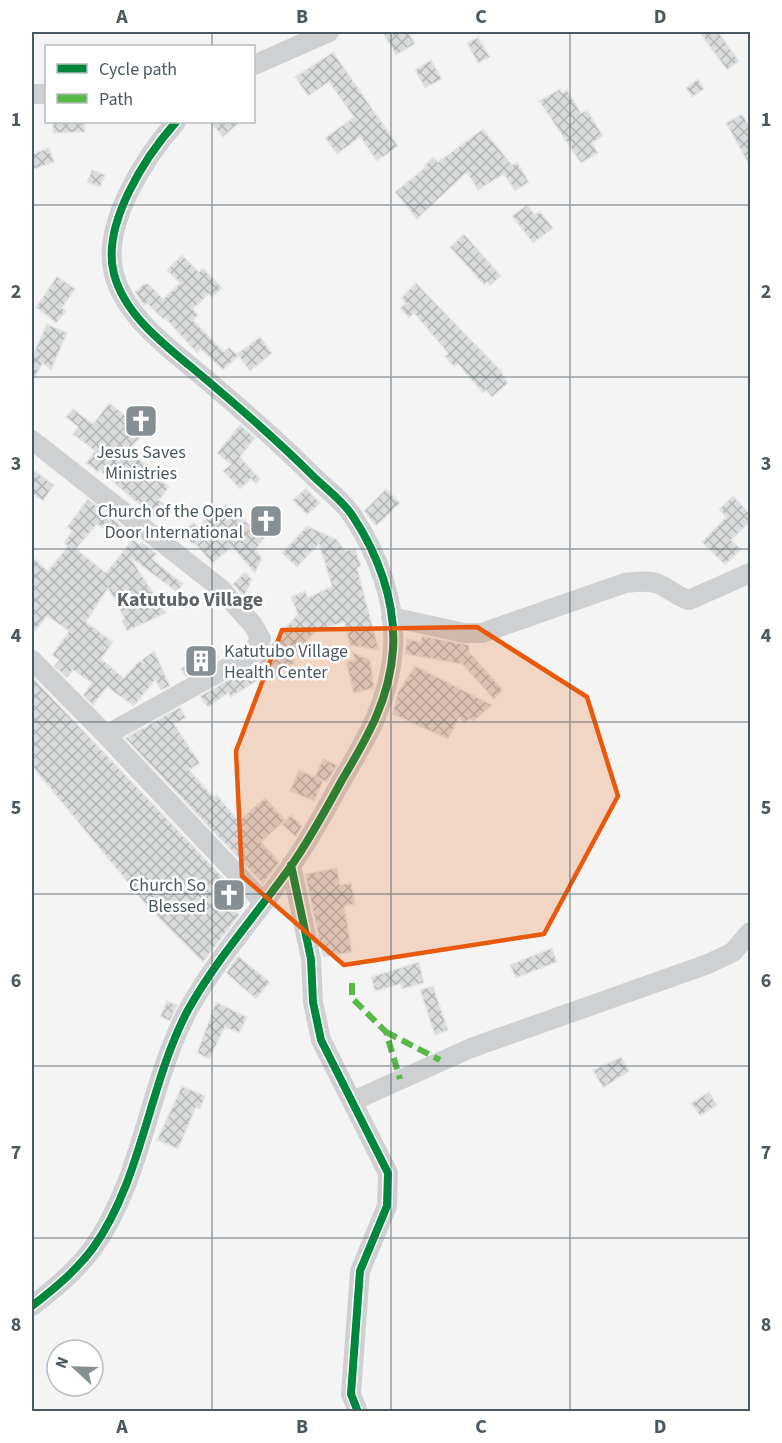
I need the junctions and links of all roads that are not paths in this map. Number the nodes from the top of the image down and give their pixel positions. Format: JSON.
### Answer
{"nodes":[{"id":1,"x":329,"y":32,"type":"edge"},
{"id":2,"x":255,"y":66,"type":"edge"},
{"id":3,"x":175,"y":123,"type":"edge"},
{"id":4,"x":32,"y":440,"type":"edge"},
{"id":5,"x":750,"y":573,"type":"edge"},
{"id":6,"x":390,"y":617,"type":"junction"},
{"id":7,"x":32,"y":660,"type":"edge"},
{"id":8,"x":106,"y":735,"type":"junction"},
{"id":9,"x":291,"y":865,"type":"junction"},
{"id":10,"x":262,"y":902,"type":"junction"},
{"id":11,"x":750,"y":932,"type":"edge"},
{"id":12,"x":353,"y":1101,"type":"junction"},
{"id":13,"x":32,"y":1306,"type":"edge"},
{"id":14,"x":358,"y":1412,"type":"edge"}],
"edges":[{"from":1,"to":2,"type":"street"},
{"from":3,"to":6,"type":"street"},
{"from":4,"to":8,"type":"street"},
{"from":5,"to":6,"type":"street"},
{"from":6,"to":9,"type":"street"},
{"from":7,"to":8,"type":"street"},
{"from":8,"to":10,"type":"street"},
{"from":9,"to":10,"type":"street"},
{"from":9,"to":12,"type":"street"},
{"from":10,"to":13,"type":"street"},
{"from":11,"to":12,"type":"street"},
{"from":12,"to":14,"type":"street"}]}
